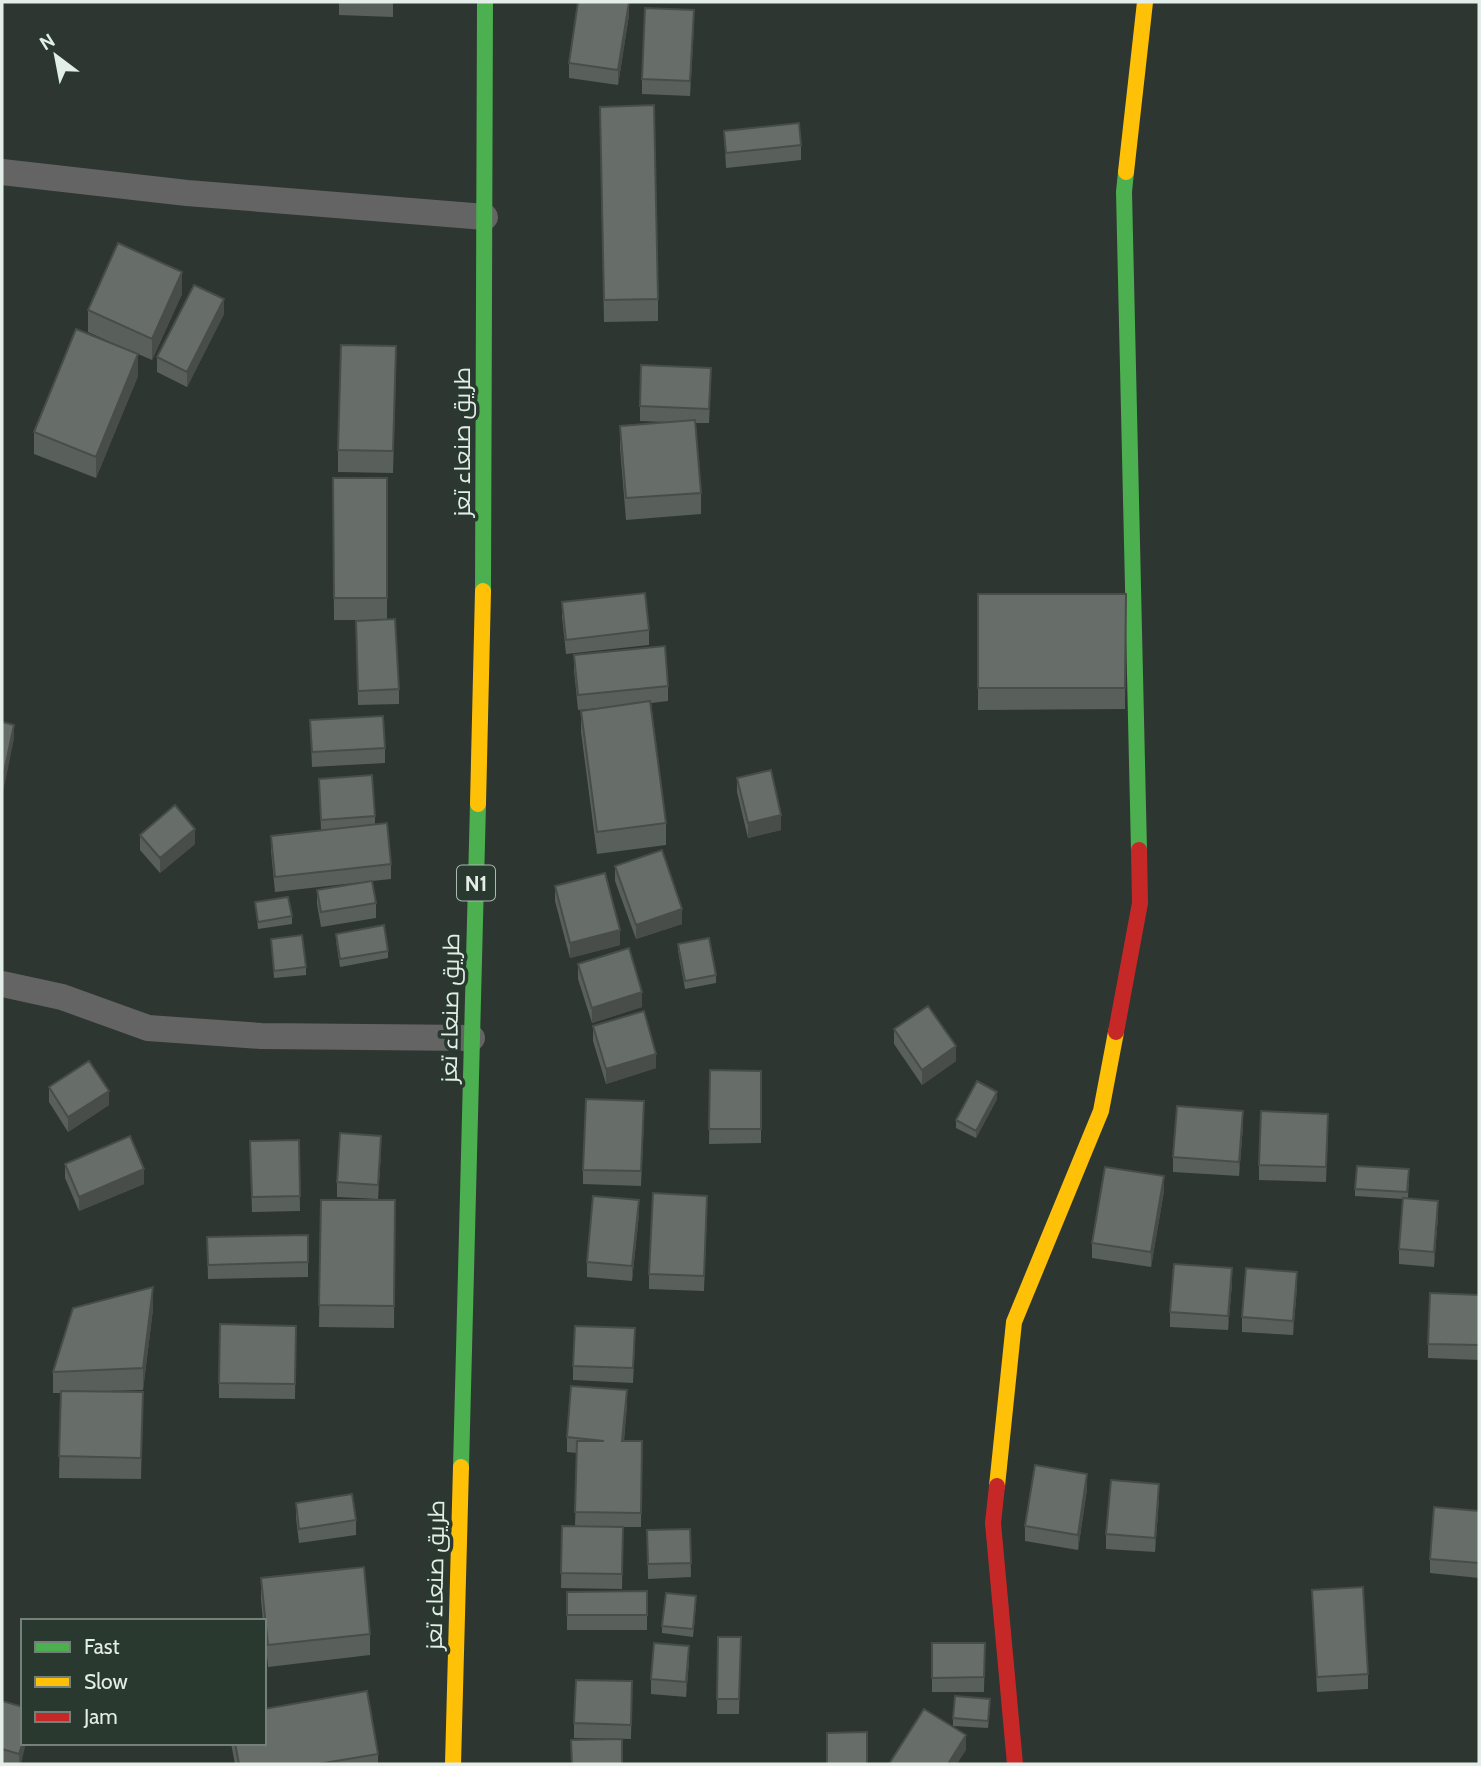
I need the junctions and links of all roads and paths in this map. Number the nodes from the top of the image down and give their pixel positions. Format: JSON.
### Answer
{"nodes":[{"id":1,"x":485,"y":2,"type":"edge"},
{"id":2,"x":1145,"y":2,"type":"edge"},
{"id":3,"x":2,"y":172,"type":"edge"},
{"id":4,"x":485,"y":217,"type":"junction"},
{"id":5,"x":2,"y":984,"type":"edge"},
{"id":6,"x":472,"y":1038,"type":"junction"},
{"id":7,"x":453,"y":1764,"type":"edge"},
{"id":8,"x":1015,"y":1764,"type":"edge"}],
"edges":[{"from":1,"to":4,"type":"main road","name":"طريق صنعاء تعز","number":"N1"},
{"from":2,"to":8,"type":"main road"},
{"from":3,"to":4,"type":"street"},
{"from":4,"to":6,"type":"main road","name":"طريق صنعاء تعز","number":"N1"},
{"from":5,"to":6,"type":"street"},
{"from":6,"to":7,"type":"main road","name":"طريق صنعاء تعز","number":"N1"}]}
